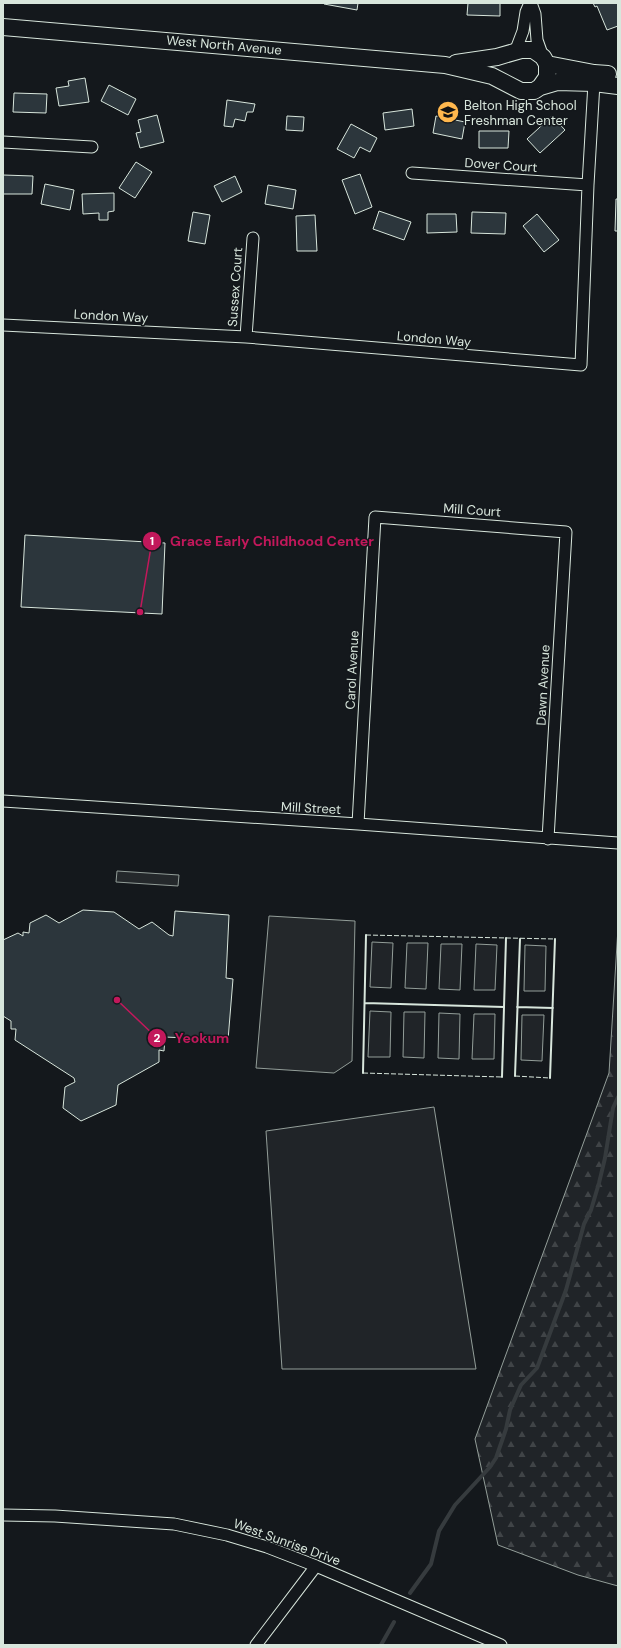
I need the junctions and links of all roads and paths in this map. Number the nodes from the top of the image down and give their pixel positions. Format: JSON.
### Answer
{"nodes":[{"id":1,"x":531,"y":3,"type":"edge"},
{"id":2,"x":3,"y":27,"type":"edge"},
{"id":3,"x":515,"y":52,"type":"junction"},
{"id":4,"x":545,"y":60,"type":"junction"},
{"id":5,"x":445,"y":65,"type":"junction"},
{"id":6,"x":618,"y":74,"type":"edge"},
{"id":7,"x":594,"y":83,"type":"junction"},
{"id":8,"x":509,"y":84,"type":"junction"},
{"id":9,"x":618,"y":86,"type":"edge"},
{"id":10,"x":540,"y":87,"type":"junction"},
{"id":11,"x":3,"y":142,"type":"edge"},
{"id":12,"x":92,"y":147,"type":"dead end"},
{"id":13,"x":412,"y":173,"type":"dead end"},
{"id":14,"x":588,"y":185,"type":"junction"},
{"id":15,"x":253,"y":238,"type":"dead end"},
{"id":16,"x":3,"y":324,"type":"edge"},
{"id":17,"x":246,"y":337,"type":"junction"},
{"id":18,"x":375,"y":517,"type":"joint"},
{"id":19,"x":566,"y":532,"type":"joint"},
{"id":20,"x":3,"y":801,"type":"edge"},
{"id":21,"x":358,"y":824,"type":"junction"},
{"id":22,"x":548,"y":839,"type":"junction"},
{"id":23,"x":618,"y":843,"type":"edge"},
{"id":24,"x":3,"y":1514,"type":"edge"},
{"id":25,"x":316,"y":1566,"type":"junction"},
{"id":26,"x":256,"y":1645,"type":"edge"},
{"id":27,"x":501,"y":1645,"type":"edge"}],
"edges":[{"from":1,"to":3,"type":"street"},
{"from":1,"to":4,"type":"street"},
{"from":2,"to":5,"type":"main road","name":"West North Avenue"},
{"from":3,"to":4,"type":"main road","name":"West North Avenue"},
{"from":3,"to":5,"type":"main road","name":"West North Avenue"},
{"from":3,"to":8,"type":"main road"},
{"from":4,"to":6,"type":"main road","name":"West North Avenue"},
{"from":4,"to":10,"type":"main road"},
{"from":5,"to":8,"type":"main road","name":"West North Avenue"},
{"from":7,"to":9,"type":"main road","name":"West North Avenue"},
{"from":7,"to":10,"type":"main road","name":"West North Avenue"},
{"from":7,"to":14,"type":"street","name":"London Way"},
{"from":8,"to":10,"type":"main road","name":"West North Avenue"},
{"from":11,"to":12,"type":"street"},
{"from":13,"to":14,"type":"street","name":"Dover Court"},
{"from":14,"to":17,"type":"street","name":"London Way"},
{"from":15,"to":17,"type":"street","name":"Sussex Court"},
{"from":16,"to":17,"type":"street","name":"London Way"},
{"from":18,"to":19,"type":"street","name":"Mill Court"},
{"from":18,"to":21,"type":"street","name":"Carol Avenue"},
{"from":19,"to":22,"type":"street","name":"Dawn Avenue"},
{"from":20,"to":21,"type":"street","name":"Mill Street"},
{"from":21,"to":22,"type":"street","name":"Mill Street"},
{"from":22,"to":23,"type":"street","name":"Mill Street"},
{"from":24,"to":25,"type":"street","name":"West Sunrise Drive"},
{"from":25,"to":26,"type":"street"},
{"from":25,"to":27,"type":"street","name":"West Sunrise Drive"}]}
